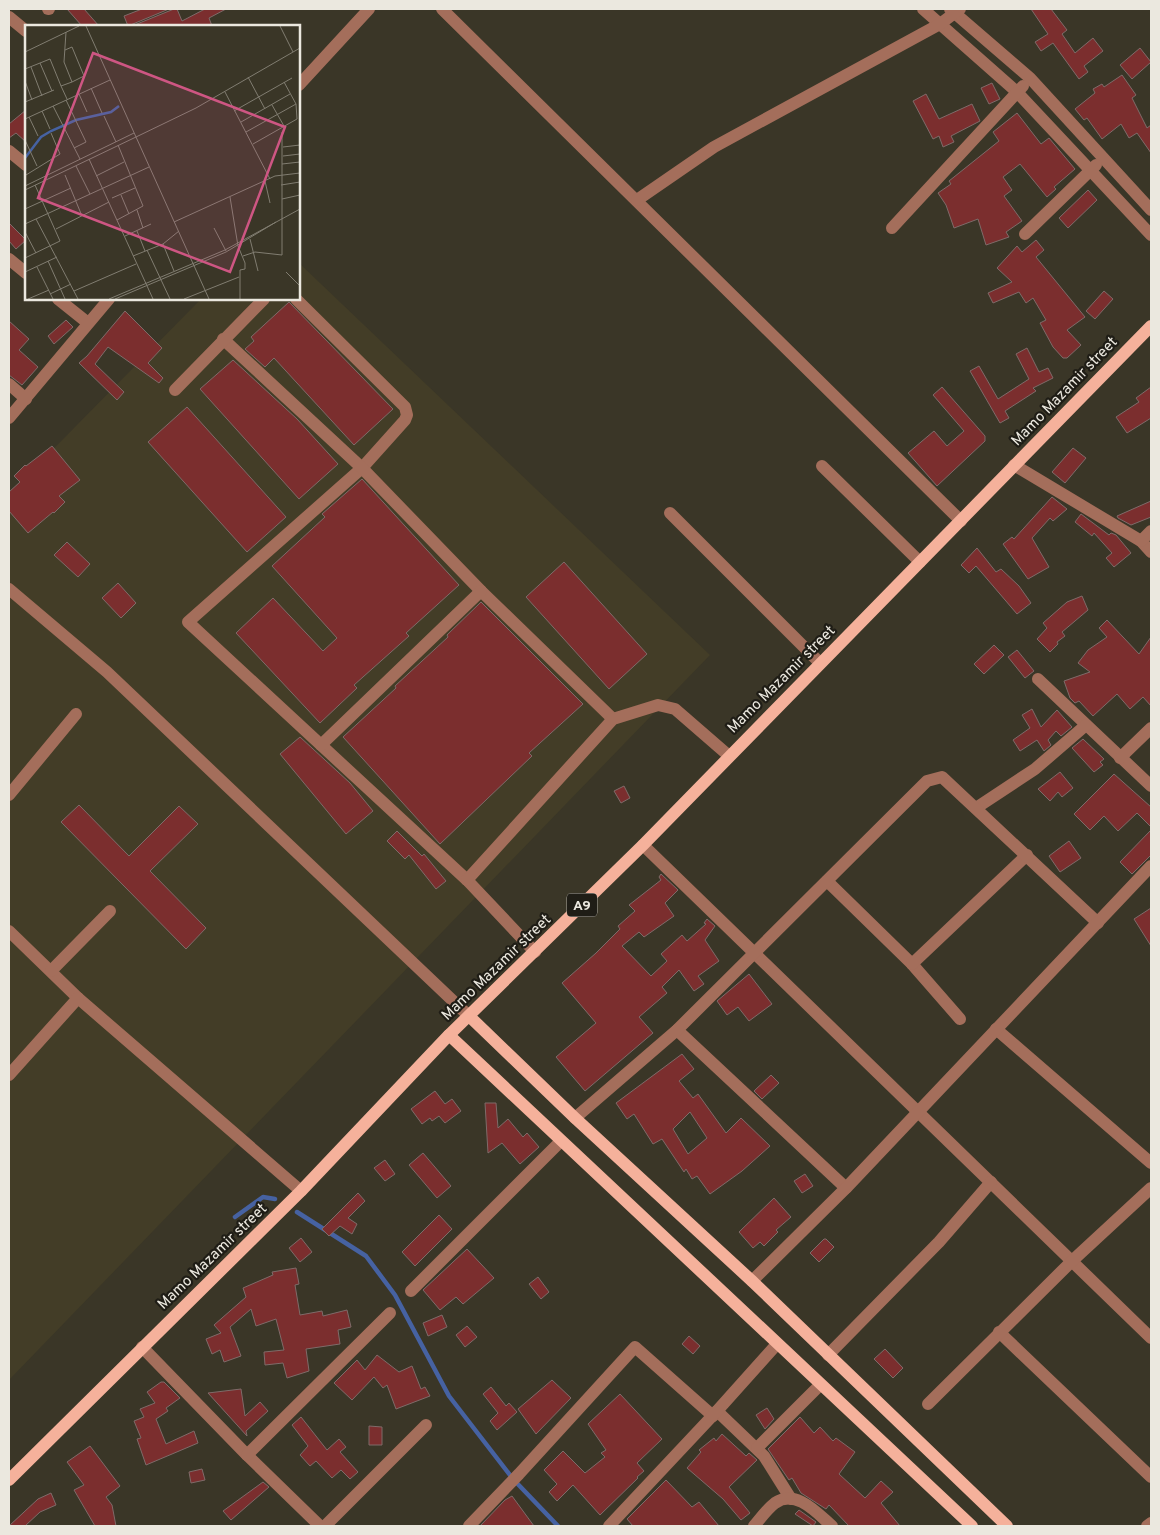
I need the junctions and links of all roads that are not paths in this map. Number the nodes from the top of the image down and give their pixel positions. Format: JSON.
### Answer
{"nodes":[{"id":1,"x":369,"y":9,"type":"edge"},
{"id":2,"x":442,"y":9,"type":"edge"},
{"id":3,"x":922,"y":9,"type":"edge"},
{"id":4,"x":955,"y":10,"type":"edge"},
{"id":5,"x":9,"y":17,"type":"edge"},
{"id":6,"x":940,"y":24,"type":"junction"},
{"id":7,"x":25,"y":30,"type":"edge"},
{"id":8,"x":1030,"y":78,"type":"junction"},
{"id":9,"x":300,"y":84,"type":"edge"},
{"id":10,"x":1017,"y":92,"type":"junction"},
{"id":11,"x":9,"y":151,"type":"edge"},
{"id":12,"x":1103,"y":158,"type":"junction"},
{"id":13,"x":25,"y":164,"type":"edge"},
{"id":14,"x":1091,"y":170,"type":"junction"},
{"id":15,"x":637,"y":200,"type":"junction"},
{"id":16,"x":1151,"y":210,"type":"edge"},
{"id":17,"x":892,"y":228,"type":"dead end"},
{"id":18,"x":1025,"y":234,"type":"dead end"},
{"id":19,"x":1151,"y":235,"type":"edge"},
{"id":20,"x":9,"y":259,"type":"edge"},
{"id":21,"x":25,"y":272,"type":"edge"},
{"id":22,"x":59,"y":300,"type":"edge"},
{"id":23,"x":108,"y":300,"type":"edge"},
{"id":24,"x":263,"y":300,"type":"edge"},
{"id":25,"x":297,"y":300,"type":"edge"},
{"id":26,"x":88,"y":323,"type":"junction"},
{"id":27,"x":1151,"y":326,"type":"edge"},
{"id":28,"x":223,"y":339,"type":"junction"},
{"id":29,"x":9,"y":384,"type":"edge"},
{"id":30,"x":175,"y":390,"type":"dead end"},
{"id":31,"x":26,"y":399,"type":"junction"},
{"id":32,"x":9,"y":418,"type":"edge"},
{"id":33,"x":1014,"y":465,"type":"junction"},
{"id":34,"x":822,"y":466,"type":"dead end"},
{"id":35,"x":362,"y":468,"type":"junction"},
{"id":36,"x":670,"y":513,"type":"dead end"},
{"id":37,"x":961,"y":521,"type":"junction"},
{"id":38,"x":1151,"y":531,"type":"edge"},
{"id":39,"x":1141,"y":541,"type":"junction"},
{"id":40,"x":1151,"y":552,"type":"edge"},
{"id":41,"x":920,"y":562,"type":"junction"},
{"id":42,"x":9,"y":589,"type":"edge"},
{"id":43,"x":481,"y":591,"type":"junction"},
{"id":44,"x":820,"y":663,"type":"junction"},
{"id":45,"x":1038,"y":680,"type":"dead end"},
{"id":46,"x":76,"y":714,"type":"dead end"},
{"id":47,"x":614,"y":719,"type":"junction"},
{"id":48,"x":1086,"y":725,"type":"junction"},
{"id":49,"x":1151,"y":728,"type":"edge"},
{"id":50,"x":320,"y":745,"type":"junction"},
{"id":51,"x":728,"y":755,"type":"junction"},
{"id":52,"x":1120,"y":758,"type":"junction"},
{"id":53,"x":1151,"y":786,"type":"edge"},
{"id":54,"x":9,"y":795,"type":"edge"},
{"id":55,"x":976,"y":808,"type":"junction"},
{"id":56,"x":643,"y":845,"type":"junction"},
{"id":57,"x":1027,"y":855,"type":"junction"},
{"id":58,"x":1151,"y":866,"type":"edge"},
{"id":59,"x":467,"y":880,"type":"junction"},
{"id":60,"x":827,"y":881,"type":"junction"},
{"id":61,"x":110,"y":911,"type":"dead end"},
{"id":62,"x":1098,"y":923,"type":"junction"},
{"id":63,"x":9,"y":931,"type":"edge"},
{"id":64,"x":535,"y":952,"type":"junction"},
{"id":65,"x":755,"y":953,"type":"junction"},
{"id":66,"x":912,"y":964,"type":"junction"},
{"id":67,"x":51,"y":971,"type":"junction"},
{"id":68,"x":78,"y":998,"type":"junction"},
{"id":69,"x":470,"y":1016,"type":"junction"},
{"id":70,"x":960,"y":1019,"type":"dead end"},
{"id":71,"x":996,"y":1029,"type":"junction"},
{"id":72,"x":677,"y":1030,"type":"junction"},
{"id":73,"x":449,"y":1035,"type":"junction"},
{"id":74,"x":9,"y":1075,"type":"edge"},
{"id":75,"x":918,"y":1112,"type":"junction"},
{"id":76,"x":575,"y":1118,"type":"junction"},
{"id":77,"x":561,"y":1141,"type":"junction"},
{"id":78,"x":1151,"y":1163,"type":"edge"},
{"id":79,"x":991,"y":1182,"type":"junction"},
{"id":80,"x":846,"y":1188,"type":"junction"},
{"id":81,"x":1151,"y":1188,"type":"edge"},
{"id":82,"x":301,"y":1191,"type":"junction"},
{"id":83,"x":1072,"y":1260,"type":"junction"},
{"id":84,"x":752,"y":1281,"type":"junction"},
{"id":85,"x":411,"y":1291,"type":"dead end"},
{"id":86,"x":390,"y":1313,"type":"dead end"},
{"id":87,"x":999,"y":1332,"type":"junction"},
{"id":88,"x":1151,"y":1338,"type":"edge"},
{"id":89,"x":777,"y":1344,"type":"junction"},
{"id":90,"x":142,"y":1347,"type":"junction"},
{"id":91,"x":828,"y":1355,"type":"junction"},
{"id":92,"x":820,"y":1384,"type":"junction"},
{"id":93,"x":928,"y":1404,"type":"dead end"},
{"id":94,"x":715,"y":1414,"type":"junction"},
{"id":95,"x":426,"y":1425,"type":"dead end"},
{"id":96,"x":757,"y":1448,"type":"junction"},
{"id":97,"x":247,"y":1456,"type":"junction"},
{"id":98,"x":1151,"y":1476,"type":"edge"},
{"id":99,"x":9,"y":1480,"type":"edge"},
{"id":100,"x":791,"y":1499,"type":"junction"},
{"id":101,"x":1151,"y":1523,"type":"edge"},
{"id":102,"x":320,"y":1526,"type":"edge"},
{"id":103,"x":325,"y":1526,"type":"edge"},
{"id":104,"x":469,"y":1526,"type":"edge"},
{"id":105,"x":610,"y":1526,"type":"edge"},
{"id":106,"x":754,"y":1526,"type":"edge"},
{"id":107,"x":832,"y":1526,"type":"edge"},
{"id":108,"x":972,"y":1526,"type":"edge"},
{"id":109,"x":1007,"y":1526,"type":"edge"},
{"id":110,"x":1147,"y":1526,"type":"edge"}],
"edges":[{"from":1,"to":9,"type":"street"},
{"from":2,"to":15,"type":"street"},
{"from":3,"to":6,"type":"street"},
{"from":4,"to":6,"type":"street"},
{"from":4,"to":8,"type":"street"},
{"from":5,"to":7,"type":"street"},
{"from":6,"to":10,"type":"street"},
{"from":6,"to":15,"type":"street"},
{"from":8,"to":10,"type":"street"},
{"from":8,"to":12,"type":"street"},
{"from":10,"to":14,"type":"street"},
{"from":10,"to":17,"type":"street"},
{"from":11,"to":13,"type":"street"},
{"from":12,"to":14,"type":"street"},
{"from":12,"to":16,"type":"street"},
{"from":14,"to":18,"type":"street"},
{"from":14,"to":19,"type":"street"},
{"from":15,"to":37,"type":"street"},
{"from":20,"to":21,"type":"street"},
{"from":22,"to":26,"type":"street"},
{"from":23,"to":26,"type":"street"},
{"from":24,"to":28,"type":"street"},
{"from":25,"to":35,"type":"street"},
{"from":26,"to":31,"type":"street"},
{"from":27,"to":33,"type":"main road","name":"Mamo Mazamir street","number":"A9"},
{"from":28,"to":30,"type":"street"},
{"from":28,"to":35,"type":"street"},
{"from":29,"to":31,"type":"street"},
{"from":31,"to":32,"type":"street"},
{"from":33,"to":37,"type":"main road","name":"Mamo Mazamir street","number":"A9"},
{"from":33,"to":39,"type":"street"},
{"from":34,"to":41,"type":"street"},
{"from":35,"to":43,"type":"street"},
{"from":35,"to":50,"type":"street"},
{"from":36,"to":44,"type":"street"},
{"from":37,"to":41,"type":"main road","name":"Mamo Mazamir street","number":"A9"},
{"from":38,"to":39,"type":"street"},
{"from":39,"to":40,"type":"street"},
{"from":41,"to":44,"type":"main road","name":"Mamo Mazamir street","number":"A9"},
{"from":42,"to":69,"type":"street"},
{"from":43,"to":47,"type":"street"},
{"from":43,"to":50,"type":"street"},
{"from":44,"to":51,"type":"main road","name":"Mamo Mazamir street","number":"A9"},
{"from":45,"to":48,"type":"street"},
{"from":46,"to":54,"type":"street"},
{"from":47,"to":51,"type":"street"},
{"from":47,"to":59,"type":"street"},
{"from":48,"to":52,"type":"street"},
{"from":48,"to":55,"type":"street"},
{"from":49,"to":52,"type":"street"},
{"from":50,"to":59,"type":"street"},
{"from":51,"to":56,"type":"main road","name":"Mamo Mazamir street","number":"A9"},
{"from":52,"to":53,"type":"street"},
{"from":55,"to":57,"type":"street"},
{"from":55,"to":60,"type":"street"},
{"from":56,"to":64,"type":"main road","name":"Mamo Mazamir street","number":"A9"},
{"from":56,"to":65,"type":"street"},
{"from":57,"to":62,"type":"street"},
{"from":57,"to":66,"type":"street"},
{"from":58,"to":62,"type":"street"},
{"from":59,"to":64,"type":"street"},
{"from":60,"to":65,"type":"street"},
{"from":60,"to":66,"type":"street"},
{"from":61,"to":67,"type":"street"},
{"from":62,"to":71,"type":"street"},
{"from":63,"to":67,"type":"street"},
{"from":64,"to":69,"type":"main road","name":"Mamo Mazamir street","number":"A9"},
{"from":65,"to":72,"type":"street"},
{"from":65,"to":75,"type":"street"},
{"from":66,"to":70,"type":"street"},
{"from":67,"to":68,"type":"street"},
{"from":68,"to":74,"type":"street"},
{"from":68,"to":82,"type":"street"},
{"from":69,"to":73,"type":"main road","name":"Mamo Mazamir street","number":"A9"},
{"from":69,"to":76,"type":"main road"},
{"from":71,"to":75,"type":"street"},
{"from":71,"to":78,"type":"street"},
{"from":72,"to":76,"type":"street"},
{"from":72,"to":80,"type":"street"},
{"from":73,"to":77,"type":"main road"},
{"from":73,"to":82,"type":"main road","name":"Mamo Mazamir street","number":"A9"},
{"from":75,"to":79,"type":"street"},
{"from":75,"to":80,"type":"street"},
{"from":76,"to":84,"type":"main road"},
{"from":77,"to":85,"type":"street"},
{"from":77,"to":89,"type":"main road"},
{"from":79,"to":83,"type":"street"},
{"from":79,"to":91,"type":"street"},
{"from":80,"to":84,"type":"street"},
{"from":81,"to":83,"type":"street"},
{"from":82,"to":90,"type":"main road","name":"Mamo Mazamir street","number":"A9"},
{"from":83,"to":87,"type":"street"},
{"from":83,"to":88,"type":"street"},
{"from":84,"to":91,"type":"main road"},
{"from":86,"to":97,"type":"street"},
{"from":87,"to":93,"type":"street"},
{"from":87,"to":98,"type":"street"},
{"from":89,"to":92,"type":"main road"},
{"from":89,"to":94,"type":"street"},
{"from":90,"to":97,"type":"street"},
{"from":90,"to":99,"type":"main road","name":"Mamo Mazamir street","number":"A9"},
{"from":91,"to":109,"type":"main road"},
{"from":92,"to":96,"type":"street"},
{"from":92,"to":108,"type":"main road"},
{"from":94,"to":96,"type":"street"},
{"from":94,"to":104,"type":"street"},
{"from":94,"to":105,"type":"street"},
{"from":95,"to":103,"type":"street"},
{"from":96,"to":100,"type":"street"},
{"from":97,"to":102,"type":"street"},
{"from":100,"to":106,"type":"street"},
{"from":100,"to":107,"type":"street"},
{"from":101,"to":110,"type":"street"}]}
